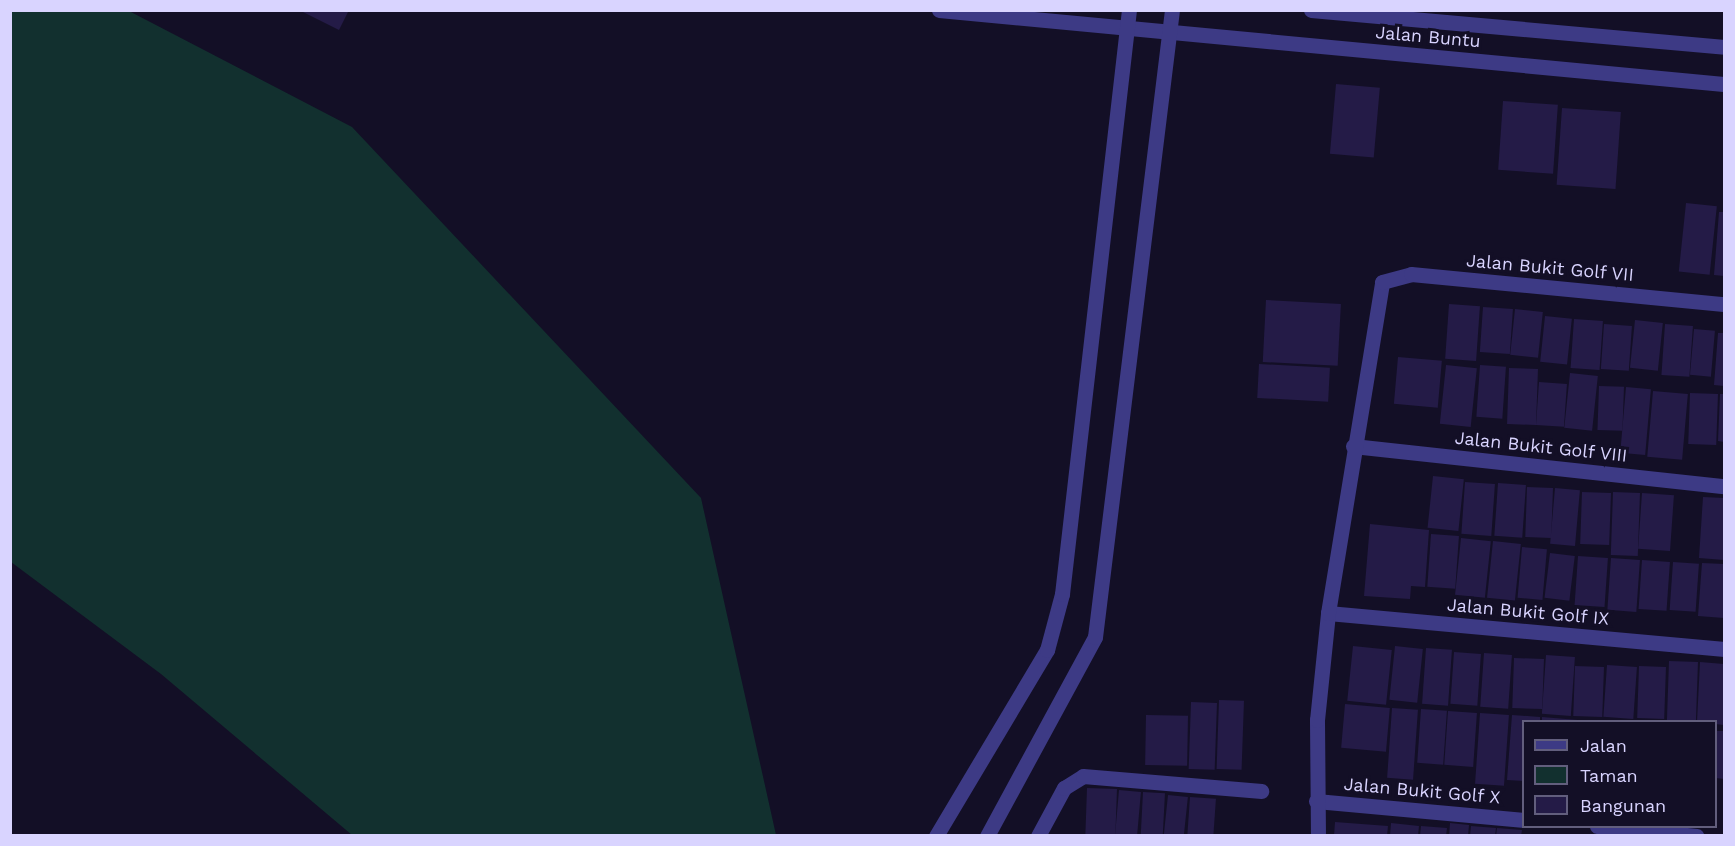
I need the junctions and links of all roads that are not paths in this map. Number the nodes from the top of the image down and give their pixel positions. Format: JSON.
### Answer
{"nodes":[{"id":1,"x":939,"y":10,"type":"edge"},
{"id":2,"x":1129,"y":10,"type":"edge"},
{"id":3,"x":1172,"y":10,"type":"edge"},
{"id":4,"x":1311,"y":10,"type":"edge"},
{"id":5,"x":1127,"y":28,"type":"junction"},
{"id":6,"x":1169,"y":32,"type":"junction"},
{"id":7,"x":1725,"y":47,"type":"edge"},
{"id":8,"x":1725,"y":84,"type":"edge"},
{"id":9,"x":1725,"y":304,"type":"edge"},
{"id":10,"x":1353,"y":446,"type":"junction"},
{"id":11,"x":1725,"y":486,"type":"edge"},
{"id":12,"x":1328,"y":613,"type":"junction"},
{"id":13,"x":1725,"y":649,"type":"edge"},
{"id":14,"x":1261,"y":791,"type":"dead end"},
{"id":15,"x":1316,"y":801,"type":"junction"},
{"id":16,"x":1522,"y":820,"type":"edge"},
{"id":17,"x":1617,"y":828,"type":"edge"},
{"id":18,"x":936,"y":836,"type":"edge"},
{"id":19,"x":987,"y":836,"type":"edge"},
{"id":20,"x":1038,"y":836,"type":"edge"},
{"id":21,"x":1318,"y":836,"type":"edge"},
{"id":22,"x":1697,"y":836,"type":"edge"}],
"edges":[{"from":1,"to":5,"type":"street","name":"Jalan Buntu"},
{"from":2,"to":5,"type":"street"},
{"from":3,"to":6,"type":"street"},
{"from":4,"to":7,"type":"street","name":"Jalan Buntu"},
{"from":5,"to":6,"type":"street","name":"Jalan Buntu"},
{"from":5,"to":18,"type":"street"},
{"from":6,"to":8,"type":"street","name":"Jalan Buntu"},
{"from":6,"to":19,"type":"street"},
{"from":9,"to":10,"type":"street","name":"Jalan Bukit Golf VII"},
{"from":10,"to":11,"type":"street","name":"Jalan Bukit Golf VIII"},
{"from":10,"to":12,"type":"street"},
{"from":12,"to":13,"type":"street","name":"Jalan Bukit Golf IX"},
{"from":12,"to":15,"type":"street"},
{"from":14,"to":20,"type":"street"},
{"from":15,"to":16,"type":"street","name":"Jalan Bukit Golf X"},
{"from":15,"to":21,"type":"street"},
{"from":17,"to":22,"type":"street"}]}
